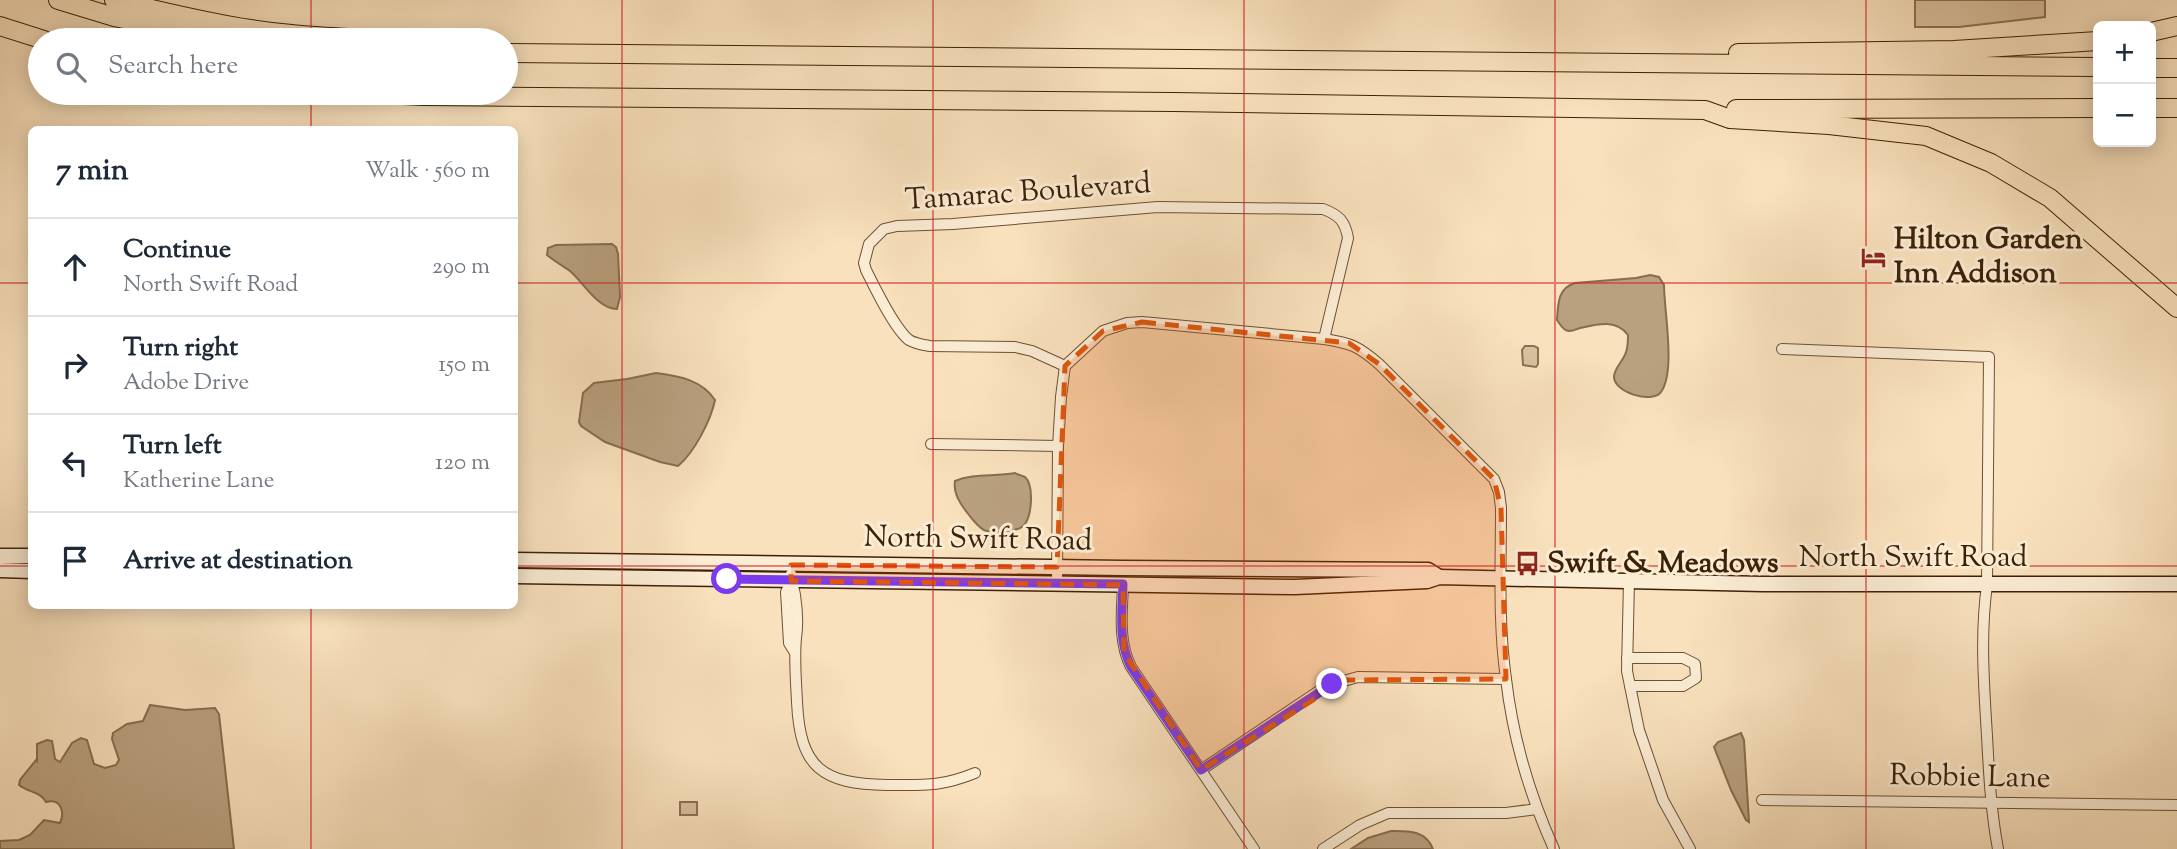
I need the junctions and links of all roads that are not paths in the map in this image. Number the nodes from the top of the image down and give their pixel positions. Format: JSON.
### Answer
{"nodes":[{"id":1,"x":58,"y":0,"type":"edge"},
{"id":2,"x":114,"y":0,"type":"edge"},
{"id":3,"x":0,"y":26,"type":"edge"},
{"id":4,"x":2177,"y":26,"type":"edge"},
{"id":5,"x":169,"y":28,"type":"edge"},
{"id":6,"x":243,"y":28,"type":"edge"},
{"id":7,"x":2156,"y":31,"type":"edge"},
{"id":8,"x":28,"y":35,"type":"edge"},
{"id":9,"x":0,"y":38,"type":"edge"},
{"id":10,"x":2093,"y":41,"type":"edge"},
{"id":11,"x":28,"y":46,"type":"edge"},
{"id":12,"x":518,"y":52,"type":"edge"},
{"id":13,"x":1456,"y":63,"type":"junction"},
{"id":14,"x":2093,"y":68,"type":"edge"},
{"id":15,"x":2156,"y":68,"type":"edge"},
{"id":16,"x":2177,"y":68,"type":"edge"},
{"id":17,"x":518,"y":97,"type":"edge"},
{"id":18,"x":2093,"y":108,"type":"edge"},
{"id":19,"x":2156,"y":108,"type":"edge"},
{"id":20,"x":2177,"y":108,"type":"edge"},
{"id":21,"x":1705,"y":110,"type":"junction"},
{"id":22,"x":2177,"y":308,"type":"edge"},
{"id":23,"x":1324,"y":338,"type":"junction"},
{"id":24,"x":1782,"y":349,"type":"dead end"},
{"id":25,"x":1065,"y":366,"type":"junction"},
{"id":26,"x":931,"y":444,"type":"dead end"},
{"id":27,"x":1058,"y":446,"type":"junction"},
{"id":28,"x":0,"y":556,"type":"edge"},
{"id":29,"x":28,"y":556,"type":"edge"},
{"id":30,"x":518,"y":560,"type":"edge"},
{"id":31,"x":791,"y":565,"type":"junction"},
{"id":32,"x":1057,"y":567,"type":"junction"},
{"id":33,"x":0,"y":570,"type":"edge"},
{"id":34,"x":28,"y":571,"type":"edge"},
{"id":35,"x":518,"y":576,"type":"edge"},
{"id":36,"x":1439,"y":577,"type":"junction"},
{"id":37,"x":1501,"y":579,"type":"junction"},
{"id":38,"x":791,"y":581,"type":"junction"},
{"id":39,"x":1629,"y":581,"type":"junction"},
{"id":40,"x":1057,"y":583,"type":"junction"},
{"id":41,"x":1123,"y":584,"type":"junction"},
{"id":42,"x":2177,"y":584,"type":"edge"},
{"id":43,"x":1987,"y":585,"type":"junction"},
{"id":44,"x":1627,"y":658,"type":"junction"},
{"id":45,"x":1506,"y":679,"type":"junction"},
{"id":46,"x":1630,"y":686,"type":"junction"},
{"id":47,"x":1201,"y":770,"type":"junction"},
{"id":48,"x":975,"y":773,"type":"dead end"},
{"id":49,"x":1762,"y":800,"type":"dead end"},
{"id":50,"x":1991,"y":802,"type":"junction"},
{"id":51,"x":2177,"y":805,"type":"edge"},
{"id":52,"x":1537,"y":809,"type":"junction"},
{"id":53,"x":1254,"y":849,"type":"edge"},
{"id":54,"x":1323,"y":849,"type":"edge"},
{"id":55,"x":1554,"y":849,"type":"edge"},
{"id":56,"x":1690,"y":849,"type":"edge"},
{"id":57,"x":1997,"y":849,"type":"edge"}],
"edges":[{"from":1,"to":5,"type":"highway"},
{"from":2,"to":6,"type":"highway"},
{"from":3,"to":8,"type":"highway"},
{"from":4,"to":7,"type":"highway"},
{"from":9,"to":11,"type":"highway"},
{"from":10,"to":13,"type":"highway"},
{"from":12,"to":13,"type":"highway"},
{"from":13,"to":14,"type":"highway"},
{"from":15,"to":16,"type":"highway"},
{"from":17,"to":21,"type":"highway"},
{"from":18,"to":21,"type":"highway"},
{"from":19,"to":20,"type":"highway"},
{"from":21,"to":22,"type":"highway"},
{"from":23,"to":25,"type":"street"},
{"from":23,"to":25,"type":"street","name":"Tamarac Boulevard"},
{"from":23,"to":37,"type":"street"},
{"from":24,"to":43,"type":"street"},
{"from":25,"to":27,"type":"street"},
{"from":26,"to":27,"type":"street"},
{"from":27,"to":32,"type":"street"},
{"from":28,"to":29,"type":"street"},
{"from":30,"to":31,"type":"street","name":"North Swift Road"},
{"from":31,"to":32,"type":"street","name":"North Swift Road"},
{"from":31,"to":38,"type":"street"},
{"from":32,"to":36,"type":"street","name":"North Swift Road"},
{"from":32,"to":40,"type":"street"},
{"from":33,"to":34,"type":"street"},
{"from":35,"to":38,"type":"street","name":"North Swift Road"},
{"from":36,"to":37,"type":"street","name":"North Swift Road"},
{"from":36,"to":41,"type":"street","name":"North Swift Road"},
{"from":37,"to":39,"type":"street","name":"North Swift Road"},
{"from":37,"to":45,"type":"street"},
{"from":38,"to":40,"type":"street","name":"North Swift Road"},
{"from":38,"to":48,"type":"street"},
{"from":39,"to":43,"type":"street","name":"North Swift Road"},
{"from":39,"to":44,"type":"street"},
{"from":40,"to":41,"type":"street","name":"North Swift Road"},
{"from":41,"to":47,"type":"street"},
{"from":42,"to":43,"type":"street","name":"North Swift Road"},
{"from":43,"to":50,"type":"street"},
{"from":44,"to":46,"type":"street"},
{"from":44,"to":46,"type":"street"},
{"from":45,"to":47,"type":"street"},
{"from":45,"to":52,"type":"street"},
{"from":46,"to":56,"type":"street"},
{"from":47,"to":53,"type":"street"},
{"from":49,"to":50,"type":"street","name":"Robbie Lane"},
{"from":50,"to":51,"type":"street","name":"Robbie Lane"},
{"from":50,"to":57,"type":"street"},
{"from":52,"to":54,"type":"street"},
{"from":52,"to":55,"type":"street"}]}
